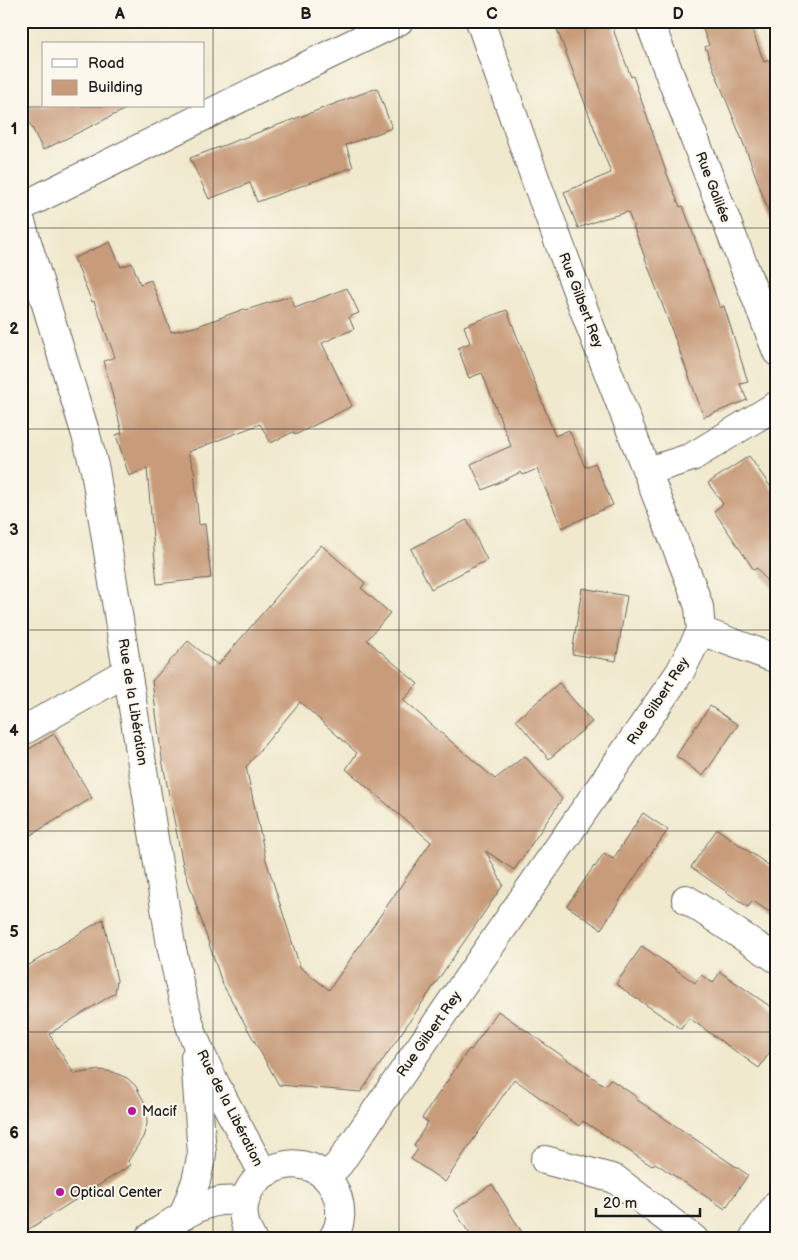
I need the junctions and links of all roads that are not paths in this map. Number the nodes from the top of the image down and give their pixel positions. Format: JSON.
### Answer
{"nodes":[{"id":1,"x":399,"y":21,"type":"edge"},
{"id":2,"x":480,"y":21,"type":"edge"},
{"id":3,"x":649,"y":21,"type":"edge"},
{"id":4,"x":21,"y":207,"type":"edge"},
{"id":5,"x":21,"y":222,"type":"edge"},
{"id":6,"x":777,"y":352,"type":"edge"},
{"id":7,"x":777,"y":405,"type":"edge"},
{"id":8,"x":648,"y":471,"type":"junction"},
{"id":9,"x":701,"y":631,"type":"junction"},
{"id":10,"x":777,"y":659,"type":"edge"},
{"id":11,"x":128,"y":671,"type":"junction"},
{"id":12,"x":21,"y":732,"type":"edge"},
{"id":13,"x":686,"y":899,"type":"dead end"},
{"id":14,"x":777,"y":959,"type":"edge"},
{"id":15,"x":193,"y":1035,"type":"junction"},
{"id":16,"x":545,"y":1160,"type":"dead end"},
{"id":17,"x":263,"y":1173,"type":"junction"},
{"id":18,"x":326,"y":1177,"type":"junction"},
{"id":19,"x":245,"y":1201,"type":"junction"},
{"id":20,"x":777,"y":1204,"type":"edge"},
{"id":21,"x":183,"y":1216,"type":"junction"},
{"id":22,"x":148,"y":1239,"type":"edge"},
{"id":23,"x":252,"y":1239,"type":"edge"},
{"id":24,"x":332,"y":1239,"type":"edge"},
{"id":25,"x":694,"y":1239,"type":"edge"},
{"id":26,"x":753,"y":1239,"type":"edge"}],
"edges":[{"from":1,"to":4,"type":"street"},
{"from":2,"to":8,"type":"street","name":"Rue Gilbert Rey"},
{"from":3,"to":6,"type":"street","name":"Rue Galilée"},
{"from":5,"to":11,"type":"street","name":"Rue de la Libération"},
{"from":7,"to":8,"type":"street"},
{"from":8,"to":9,"type":"street","name":"Rue Gilbert Rey"},
{"from":9,"to":10,"type":"street"},
{"from":9,"to":18,"type":"street","name":"Rue Gilbert Rey"},
{"from":11,"to":12,"type":"street"},
{"from":11,"to":15,"type":"street","name":"Rue de la Libération"},
{"from":13,"to":14,"type":"street"},
{"from":15,"to":17,"type":"street","name":"Rue de la Libération"},
{"from":15,"to":21,"type":"street"},
{"from":16,"to":25,"type":"street"},
{"from":17,"to":18,"type":"street"},
{"from":17,"to":19,"type":"street"},
{"from":18,"to":24,"type":"street"},
{"from":19,"to":21,"type":"street"},
{"from":19,"to":23,"type":"street"},
{"from":20,"to":26,"type":"street"},
{"from":21,"to":22,"type":"street"}]}
